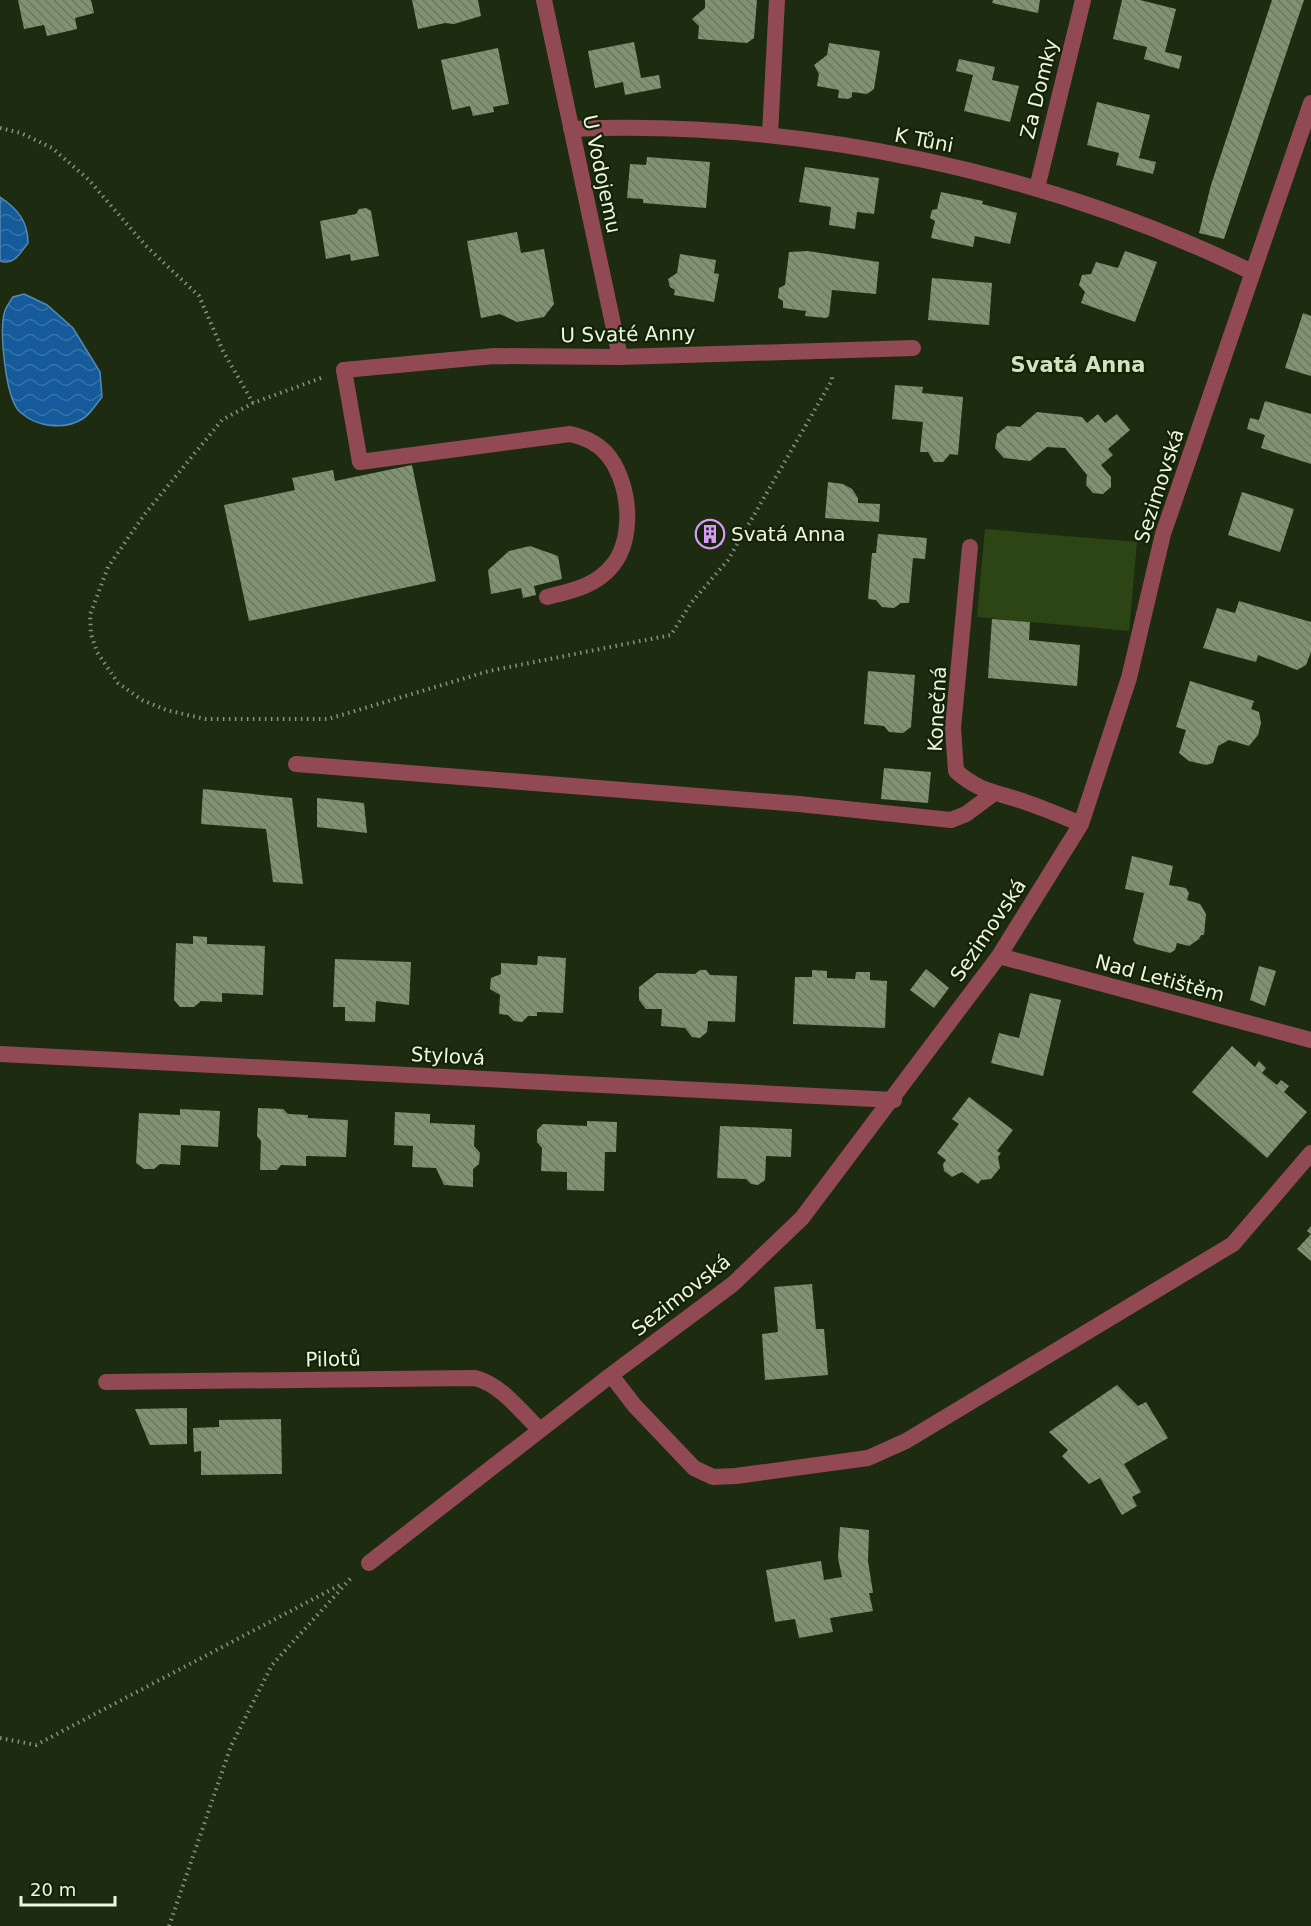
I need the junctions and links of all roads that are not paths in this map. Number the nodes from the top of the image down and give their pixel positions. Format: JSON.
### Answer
{"nodes":[{"id":1,"x":544,"y":0,"type":"edge"},
{"id":2,"x":777,"y":0,"type":"edge"},
{"id":3,"x":1083,"y":0,"type":"edge"},
{"id":4,"x":1311,"y":103,"type":"edge"},
{"id":5,"x":571,"y":129,"type":"junction"},
{"id":6,"x":770,"y":134,"type":"junction"},
{"id":7,"x":1037,"y":188,"type":"junction"},
{"id":8,"x":1252,"y":272,"type":"junction"},
{"id":9,"x":913,"y":348,"type":"dead end"},
{"id":10,"x":620,"y":357,"type":"junction"},
{"id":11,"x":970,"y":547,"type":"dead end"},
{"id":12,"x":547,"y":597,"type":"dead end"},
{"id":13,"x":296,"y":764,"type":"dead end"},
{"id":14,"x":993,"y":794,"type":"junction"},
{"id":15,"x":1082,"y":824,"type":"junction"},
{"id":16,"x":999,"y":956,"type":"junction"},
{"id":17,"x":1311,"y":1040,"type":"edge"},
{"id":18,"x":0,"y":1054,"type":"edge"},
{"id":19,"x":894,"y":1100,"type":"junction"},
{"id":20,"x":1311,"y":1153,"type":"edge"},
{"id":21,"x":611,"y":1375,"type":"junction"},
{"id":22,"x":106,"y":1382,"type":"dead end"},
{"id":23,"x":540,"y":1430,"type":"junction"},
{"id":24,"x":369,"y":1563,"type":"road end"}],
"edges":[{"from":1,"to":5,"type":"street","name":"U Vodojemu"},
{"from":2,"to":6,"type":"street"},
{"from":3,"to":7,"type":"street","name":"Za Domky"},
{"from":4,"to":8,"type":"street","name":"Sezimovská"},
{"from":5,"to":6,"type":"street","name":"K Tůni"},
{"from":5,"to":10,"type":"street","name":"U Vodojemu"},
{"from":6,"to":7,"type":"street","name":"K Tůni"},
{"from":7,"to":8,"type":"street","name":"K Tůni"},
{"from":8,"to":15,"type":"street","name":"Sezimovská"},
{"from":9,"to":10,"type":"street","name":"U Svaté Anny"},
{"from":10,"to":12,"type":"street","name":"U Svaté Anny"},
{"from":11,"to":14,"type":"street","name":"Konečná"},
{"from":13,"to":14,"type":"street"},
{"from":14,"to":15,"type":"street","name":"Konečná"},
{"from":15,"to":16,"type":"street","name":"Sezimovská"},
{"from":16,"to":17,"type":"street","name":"Nad Letištěm"},
{"from":16,"to":19,"type":"street","name":"Sezimovská"},
{"from":18,"to":19,"type":"street","name":"Stylová"},
{"from":19,"to":21,"type":"street","name":"Sezimovská"},
{"from":20,"to":21,"type":"street"},
{"from":21,"to":23,"type":"street","name":"Sezimovská"},
{"from":22,"to":23,"type":"street","name":"Pilotů"},
{"from":23,"to":24,"type":"street","name":"Sezimovská"}]}
